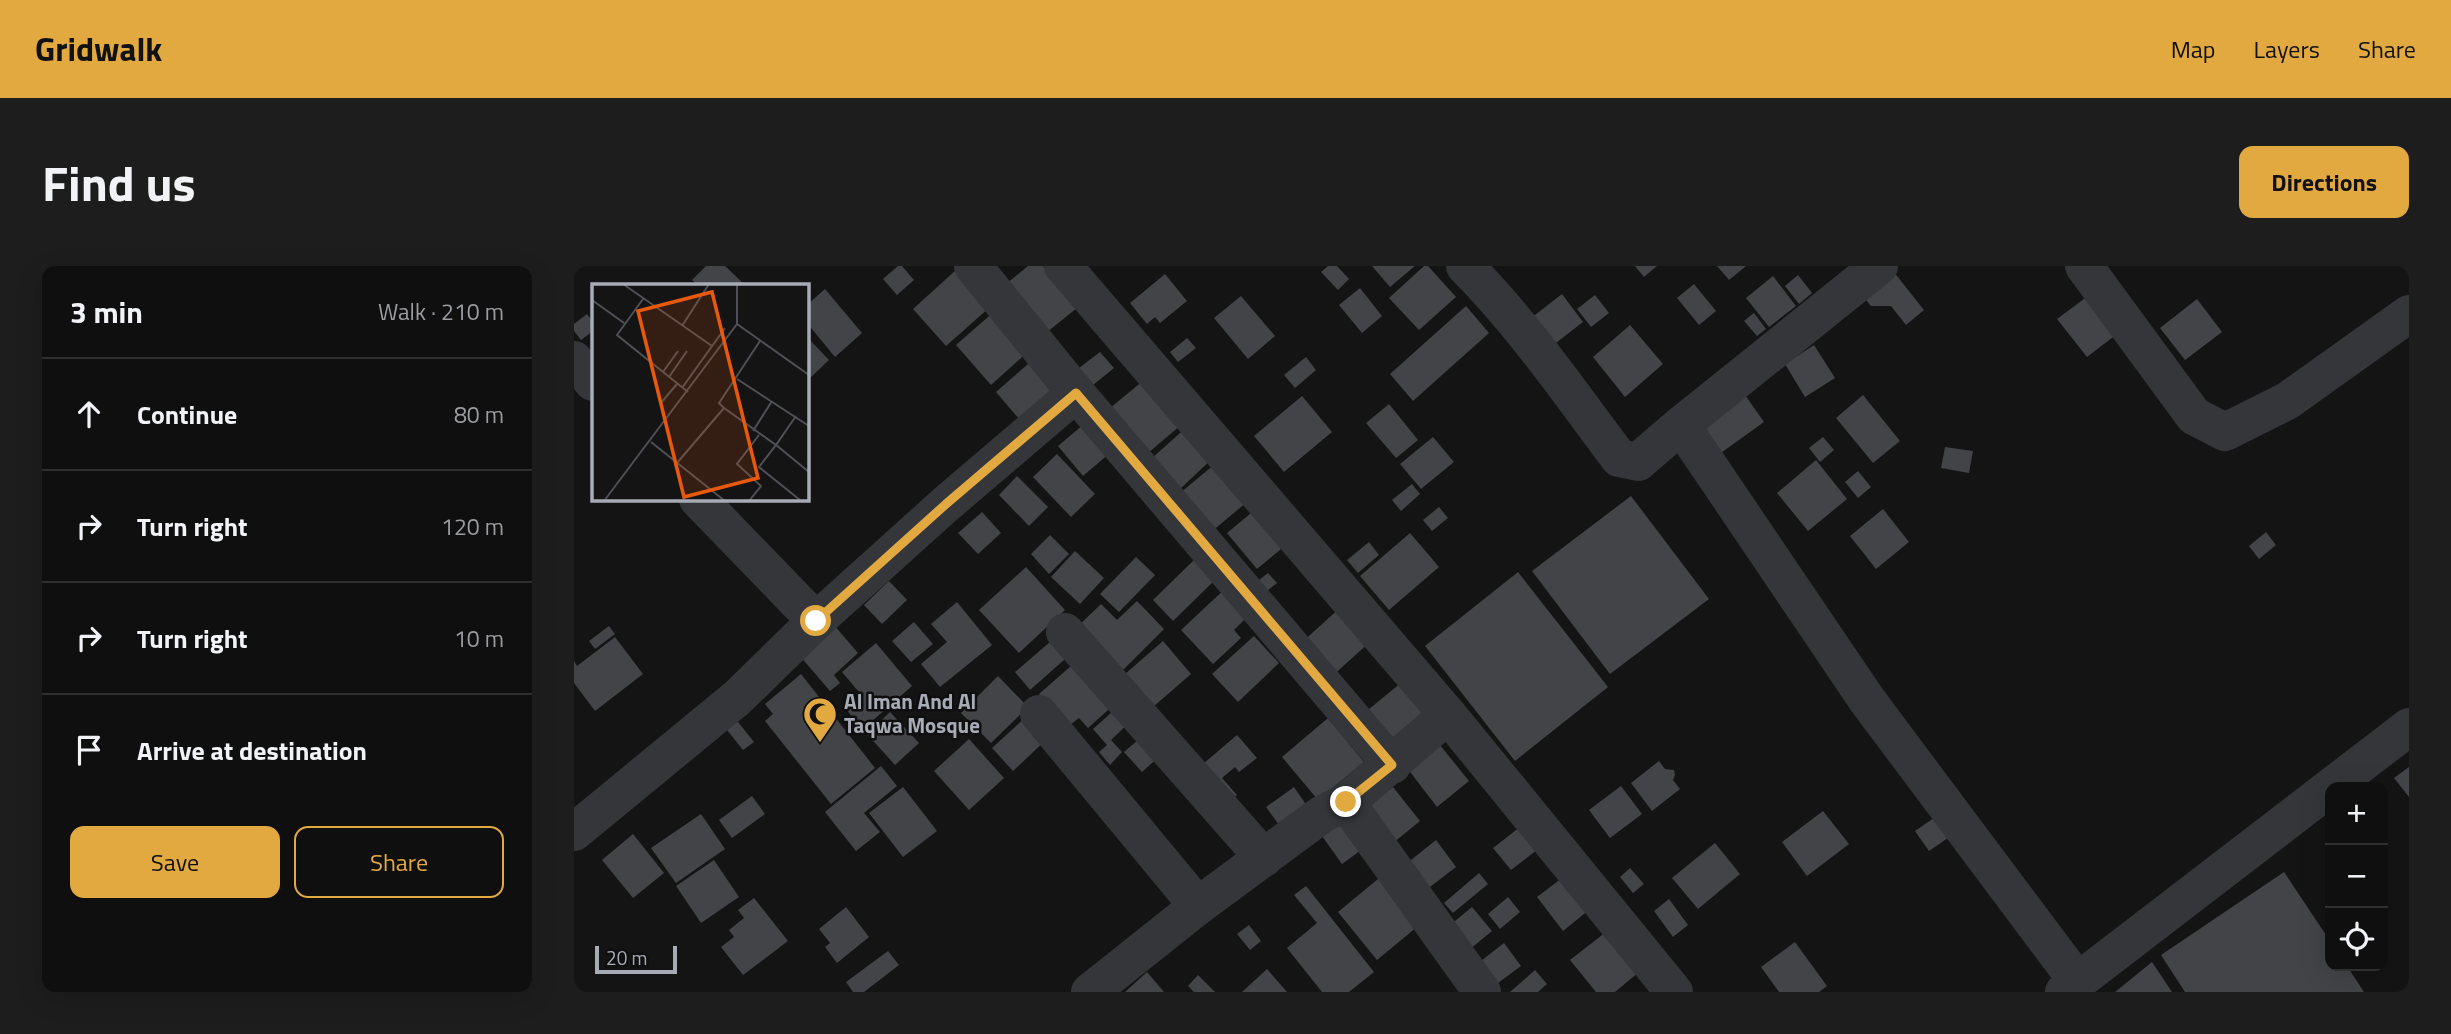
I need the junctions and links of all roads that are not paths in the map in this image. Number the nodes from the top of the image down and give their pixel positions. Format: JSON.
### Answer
{"nodes":[{"id":1,"x":973,"y":266,"type":"edge"},
{"id":2,"x":1063,"y":266,"type":"edge"},
{"id":3,"x":1465,"y":266,"type":"edge"},
{"id":4,"x":1879,"y":266,"type":"edge"},
{"id":5,"x":2084,"y":266,"type":"edge"},
{"id":6,"x":2409,"y":314,"type":"edge"},
{"id":7,"x":574,"y":360,"type":"edge"},
{"id":8,"x":592,"y":381,"type":"edge"},
{"id":9,"x":1076,"y":393,"type":"junction"},
{"id":10,"x":1681,"y":425,"type":"junction"},
{"id":11,"x":699,"y":500,"type":"edge"},
{"id":12,"x":816,"y":621,"type":"junction"},
{"id":13,"x":1065,"y":632,"type":"dead end"},
{"id":14,"x":1039,"y":715,"type":"dead end"},
{"id":15,"x":1448,"y":715,"type":"junction"},
{"id":16,"x":2409,"y":727,"type":"edge"},
{"id":17,"x":1392,"y":765,"type":"junction"},
{"id":18,"x":1346,"y":802,"type":"junction"},
{"id":19,"x":574,"y":832,"type":"edge"},
{"id":20,"x":1264,"y":858,"type":"junction"},
{"id":21,"x":1198,"y":906,"type":"junction"},
{"id":22,"x":2071,"y":987,"type":"edge"},
{"id":23,"x":1090,"y":992,"type":"edge"},
{"id":24,"x":1482,"y":992,"type":"edge"},
{"id":25,"x":1675,"y":992,"type":"edge"}],
"edges":[{"from":1,"to":9,"type":"street"},
{"from":2,"to":15,"type":"street"},
{"from":3,"to":10,"type":"street"},
{"from":4,"to":10,"type":"street"},
{"from":5,"to":6,"type":"street"},
{"from":7,"to":8,"type":"street"},
{"from":9,"to":12,"type":"street"},
{"from":9,"to":17,"type":"street"},
{"from":10,"to":22,"type":"street"},
{"from":11,"to":12,"type":"street"},
{"from":12,"to":19,"type":"street"},
{"from":13,"to":20,"type":"street"},
{"from":14,"to":21,"type":"street"},
{"from":15,"to":17,"type":"street"},
{"from":15,"to":25,"type":"street"},
{"from":16,"to":22,"type":"street"},
{"from":17,"to":18,"type":"street"},
{"from":18,"to":20,"type":"street"},
{"from":18,"to":24,"type":"street"},
{"from":20,"to":21,"type":"street"},
{"from":21,"to":23,"type":"street"}]}
